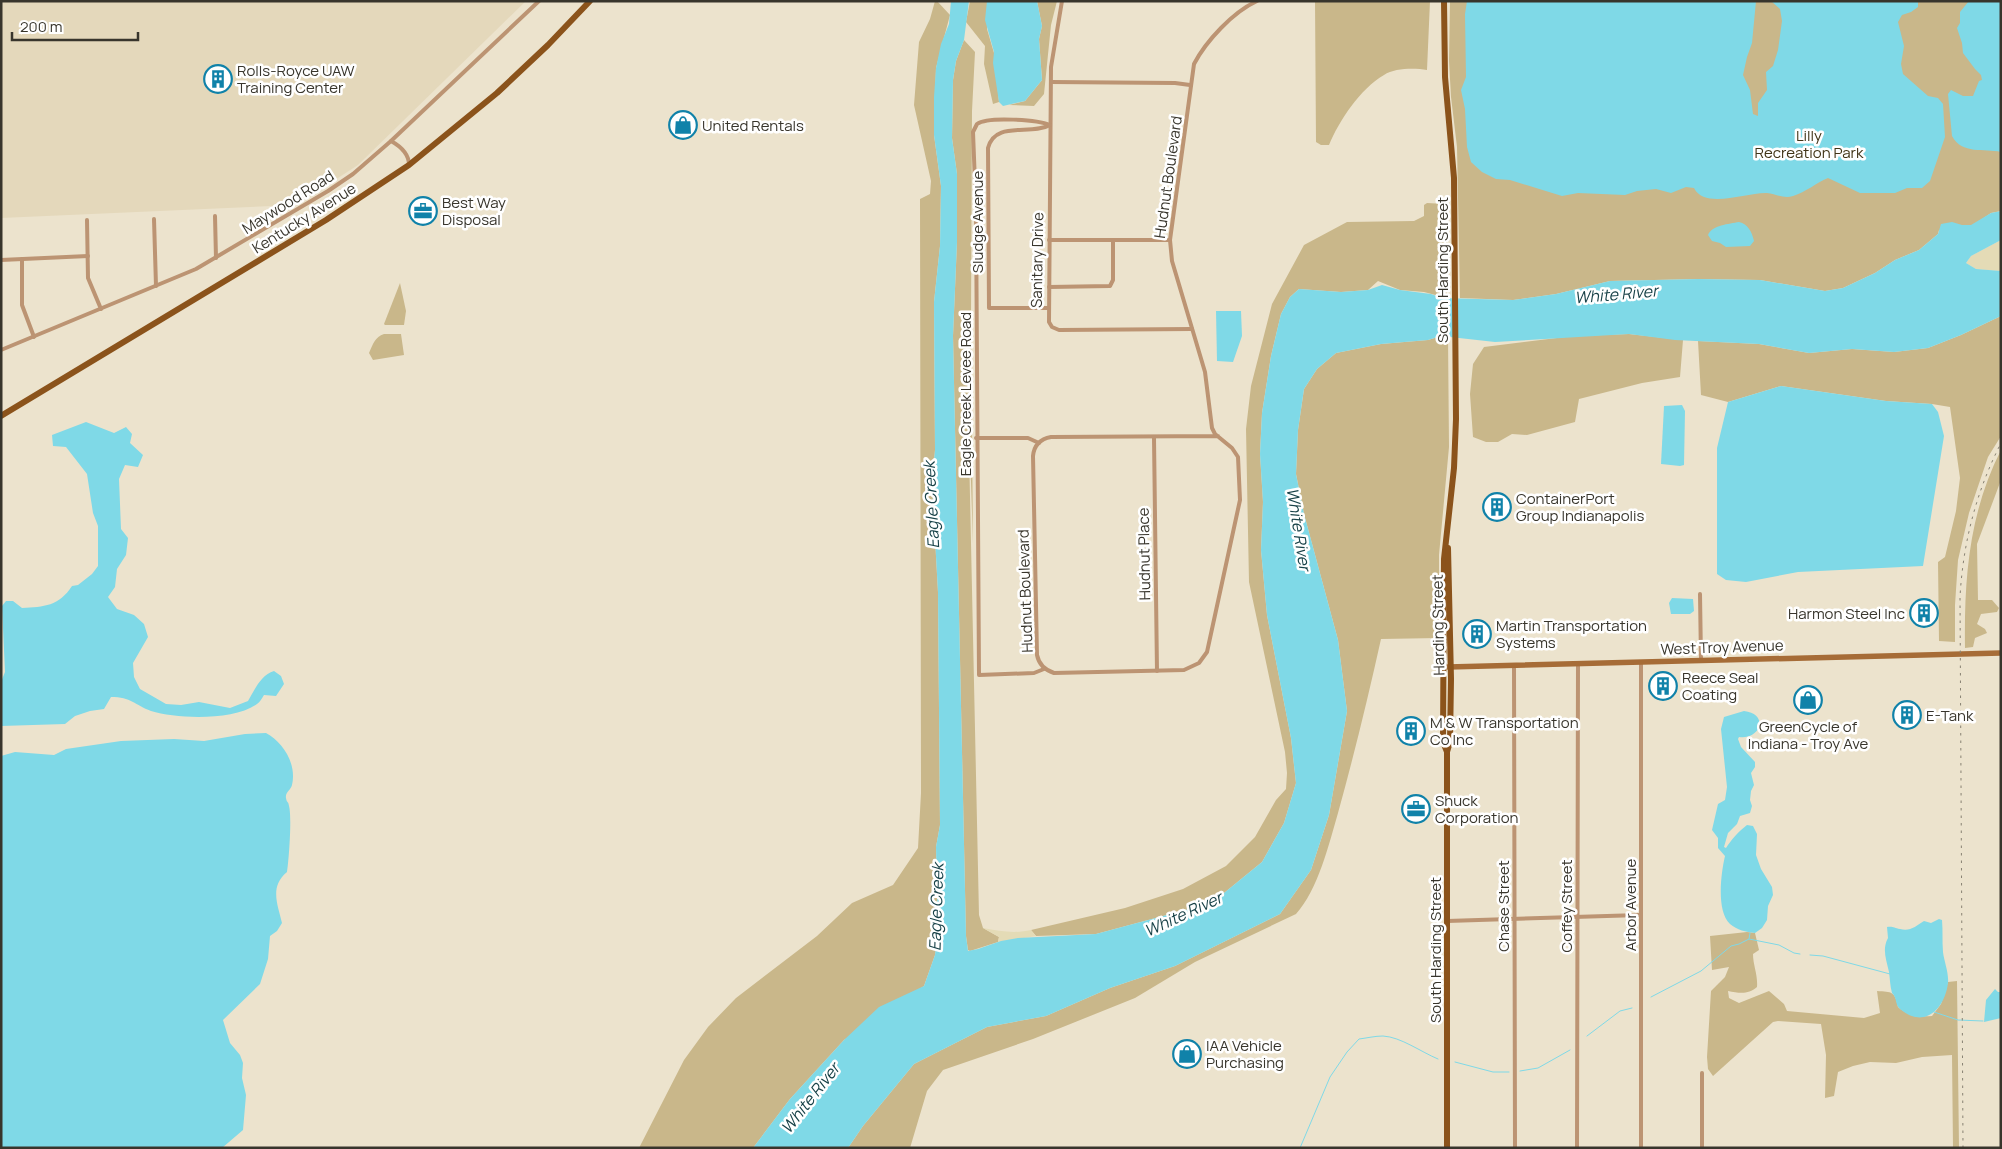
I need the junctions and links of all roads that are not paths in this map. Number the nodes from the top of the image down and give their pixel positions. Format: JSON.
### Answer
{"nodes":[{"id":1,"x":539,"y":1,"type":"edge"},
{"id":2,"x":590,"y":1,"type":"edge"},
{"id":3,"x":1062,"y":1,"type":"edge"},
{"id":4,"x":1256,"y":1,"type":"edge"},
{"id":5,"x":1444,"y":1,"type":"edge"},
{"id":6,"x":1051,"y":82,"type":"junction"},
{"id":7,"x":1190,"y":85,"type":"junction"},
{"id":8,"x":1050,"y":126,"type":"junction"},
{"id":9,"x":391,"y":141,"type":"junction"},
{"id":10,"x":409,"y":165,"type":"junction"},
{"id":11,"x":216,"y":216,"type":"dead end"},
{"id":12,"x":154,"y":219,"type":"dead end"},
{"id":13,"x":87,"y":220,"type":"dead end"},
{"id":14,"x":1049,"y":240,"type":"junction"},
{"id":15,"x":1113,"y":240,"type":"junction"},
{"id":16,"x":1170,"y":240,"type":"junction"},
{"id":17,"x":88,"y":256,"type":"junction"},
{"id":18,"x":216,"y":258,"type":"junction"},
{"id":19,"x":22,"y":259,"type":"junction"},
{"id":20,"x":1,"y":260,"type":"edge"},
{"id":21,"x":156,"y":286,"type":"junction"},
{"id":22,"x":1049,"y":286,"type":"junction"},
{"id":23,"x":1048,"y":308,"type":"junction"},
{"id":24,"x":101,"y":309,"type":"junction"},
{"id":25,"x":1192,"y":329,"type":"junction"},
{"id":26,"x":34,"y":337,"type":"junction"},
{"id":27,"x":1,"y":350,"type":"edge"},
{"id":28,"x":1,"y":416,"type":"edge"},
{"id":29,"x":1218,"y":436,"type":"junction"},
{"id":30,"x":976,"y":438,"type":"junction"},
{"id":31,"x":1154,"y":438,"type":"junction"},
{"id":32,"x":1039,"y":443,"type":"junction"},
{"id":33,"x":1447,"y":539,"type":"junction"},
{"id":34,"x":1700,"y":594,"type":"dead end"},
{"id":35,"x":2001,"y":652,"type":"edge"},
{"id":36,"x":1701,"y":660,"type":"junction"},
{"id":37,"x":1641,"y":662,"type":"junction"},
{"id":38,"x":1578,"y":664,"type":"junction"},
{"id":39,"x":1514,"y":665,"type":"junction"},
{"id":40,"x":1443,"y":667,"type":"junction"},
{"id":41,"x":1451,"y":667,"type":"junction"},
{"id":42,"x":1044,"y":669,"type":"junction"},
{"id":43,"x":1157,"y":671,"type":"junction"},
{"id":44,"x":1446,"y":752,"type":"junction"},
{"id":45,"x":1640,"y":915,"type":"junction"},
{"id":46,"x":1578,"y":917,"type":"junction"},
{"id":47,"x":1515,"y":919,"type":"junction"},
{"id":48,"x":1447,"y":921,"type":"junction"},
{"id":49,"x":1702,"y":1072,"type":"dead end"},
{"id":50,"x":1447,"y":1148,"type":"edge"},
{"id":51,"x":1515,"y":1148,"type":"edge"},
{"id":52,"x":1577,"y":1148,"type":"edge"},
{"id":53,"x":1641,"y":1148,"type":"edge"},
{"id":54,"x":1702,"y":1148,"type":"edge"}],
"edges":[{"from":1,"to":9,"type":"street","name":"Maywood Road"},
{"from":2,"to":10,"type":"main road","name":"Kentucky Avenue"},
{"from":3,"to":6,"type":"street","name":"Sanitary Drive"},
{"from":4,"to":7,"type":"street","name":"Hudnut Boulevard"},
{"from":5,"to":33,"type":"main road","name":"South Harding Street"},
{"from":6,"to":7,"type":"street"},
{"from":6,"to":8,"type":"street","name":"Sanitary Drive"},
{"from":7,"to":16,"type":"street","name":"Hudnut Boulevard"},
{"from":8,"to":14,"type":"street","name":"Sanitary Drive"},
{"from":8,"to":23,"type":"street","name":"Sludge Avenue"},
{"from":8,"to":30,"type":"street","name":"Eagle Creek Levee Road"},
{"from":9,"to":10,"type":"street"},
{"from":9,"to":18,"type":"street","name":"Maywood Road"},
{"from":10,"to":28,"type":"main road","name":"Kentucky Avenue"},
{"from":11,"to":18,"type":"street"},
{"from":12,"to":21,"type":"street"},
{"from":13,"to":17,"type":"street"},
{"from":14,"to":15,"type":"street"},
{"from":14,"to":22,"type":"street","name":"Sanitary Drive"},
{"from":15,"to":16,"type":"street"},
{"from":15,"to":22,"type":"street"},
{"from":16,"to":25,"type":"street","name":"Hudnut Boulevard"},
{"from":17,"to":19,"type":"street"},
{"from":17,"to":24,"type":"street"},
{"from":18,"to":21,"type":"street","name":"Maywood Road"},
{"from":19,"to":20,"type":"street"},
{"from":19,"to":26,"type":"street"},
{"from":21,"to":24,"type":"street","name":"Maywood Road"},
{"from":22,"to":23,"type":"street","name":"Sanitary Drive"},
{"from":23,"to":25,"type":"street","name":"Sanitary Drive"},
{"from":24,"to":26,"type":"street","name":"Maywood Road"},
{"from":25,"to":29,"type":"street","name":"Hudnut Boulevard"},
{"from":26,"to":27,"type":"street","name":"Maywood Road"},
{"from":29,"to":31,"type":"street"},
{"from":29,"to":43,"type":"street","name":"Hudnut Boulevard"},
{"from":30,"to":32,"type":"street"},
{"from":30,"to":42,"type":"street","name":"Eagle Creek Levee Road"},
{"from":31,"to":32,"type":"street"},
{"from":31,"to":43,"type":"street","name":"Hudnut Place"},
{"from":32,"to":42,"type":"street","name":"Hudnut Boulevard"},
{"from":33,"to":40,"type":"main road","name":"Harding Street"},
{"from":33,"to":41,"type":"main road","name":"Harding Street"},
{"from":34,"to":36,"type":"street"},
{"from":35,"to":36,"type":"main road","name":"West Troy Avenue"},
{"from":36,"to":37,"type":"main road","name":"West Troy Avenue"},
{"from":37,"to":38,"type":"main road","name":"West Troy Avenue"},
{"from":37,"to":45,"type":"street","name":"Arbor Avenue"},
{"from":38,"to":39,"type":"main road","name":"West Troy Avenue"},
{"from":38,"to":46,"type":"street","name":"Coffey Street"},
{"from":39,"to":41,"type":"main road","name":"West Troy Avenue"},
{"from":39,"to":47,"type":"street","name":"Chase Street"},
{"from":40,"to":41,"type":"main road","name":"West Troy Avenue"},
{"from":40,"to":44,"type":"main road","name":"Harding Street"},
{"from":41,"to":44,"type":"main road","name":"Harding Street"},
{"from":42,"to":43,"type":"street","name":"Hudnut Boulevard"},
{"from":44,"to":48,"type":"main road","name":"South Harding Street"},
{"from":45,"to":46,"type":"street"},
{"from":45,"to":53,"type":"street","name":"Arbor Avenue"},
{"from":46,"to":47,"type":"street"},
{"from":46,"to":52,"type":"street","name":"Coffey Street"},
{"from":47,"to":48,"type":"street"},
{"from":47,"to":51,"type":"street","name":"Chase Street"},
{"from":48,"to":50,"type":"main road","name":"South Harding Street"},
{"from":49,"to":54,"type":"street"}]}
